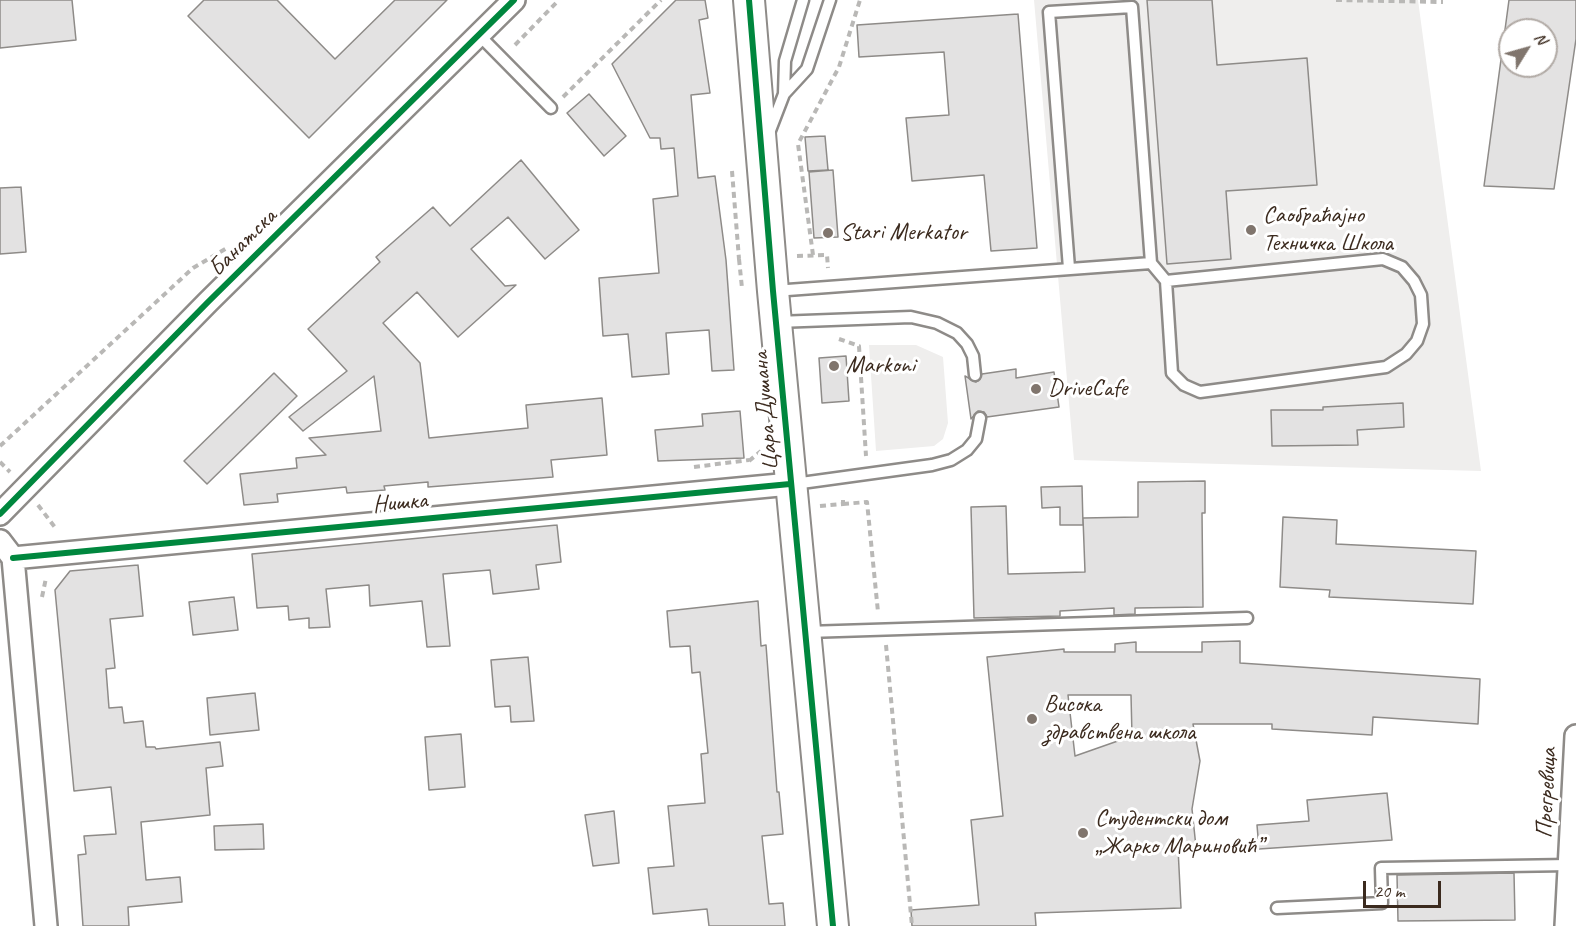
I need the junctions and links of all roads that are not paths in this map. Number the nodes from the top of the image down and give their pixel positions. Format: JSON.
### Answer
{"nodes":[{"id":1,"x":514,"y":0,"type":"edge"},
{"id":2,"x":749,"y":0,"type":"edge"},
{"id":3,"x":803,"y":0,"type":"edge"},
{"id":4,"x":830,"y":0,"type":"edge"},
{"id":5,"x":479,"y":35,"type":"junction"},
{"id":6,"x":784,"y":94,"type":"junction"},
{"id":7,"x":552,"y":108,"type":"road end"},
{"id":8,"x":761,"y":155,"type":"junction"},
{"id":9,"x":1151,"y":263,"type":"junction"},
{"id":10,"x":1069,"y":268,"type":"junction"},
{"id":11,"x":1166,"y":281,"type":"junction"},
{"id":12,"x":773,"y":291,"type":"junction"},
{"id":13,"x":776,"y":322,"type":"junction"},
{"id":14,"x":975,"y":375,"type":"dead end"},
{"id":15,"x":980,"y":418,"type":"dead end"},
{"id":16,"x":790,"y":484,"type":"junction"},
{"id":17,"x":0,"y":514,"type":"edge"},
{"id":18,"x":6,"y":550,"type":"edge"},
{"id":19,"x":1247,"y":618,"type":"dead end"},
{"id":20,"x":806,"y":632,"type":"junction"},
{"id":21,"x":1576,"y":737,"type":"edge"},
{"id":22,"x":1569,"y":865,"type":"junction"},
{"id":23,"x":1277,"y":908,"type":"dead end"},
{"id":24,"x":46,"y":926,"type":"edge"},
{"id":25,"x":833,"y":926,"type":"edge"},
{"id":26,"x":1566,"y":926,"type":"edge"}],
"edges":[{"from":1,"to":5,"type":"street","name":"Банатска"},
{"from":2,"to":8,"type":"main road","name":"Цара Душана"},
{"from":3,"to":6,"type":"lane"},
{"from":4,"to":6,"type":"lane"},
{"from":5,"to":7,"type":"lane"},
{"from":5,"to":17,"type":"street","name":"Банатска"},
{"from":6,"to":8,"type":"lane"},
{"from":8,"to":12,"type":"main road","name":"Цара Душана"},
{"from":9,"to":10,"type":"lane"},
{"from":9,"to":10,"type":"lane"},
{"from":9,"to":11,"type":"lane"},
{"from":10,"to":12,"type":"lane"},
{"from":11,"to":11,"type":"lane"},
{"from":12,"to":13,"type":"main road","name":"Цара Душана"},
{"from":13,"to":14,"type":"lane"},
{"from":13,"to":16,"type":"main road","name":"Цара Душана"},
{"from":15,"to":16,"type":"lane"},
{"from":16,"to":18,"type":"street","name":"Нишка"},
{"from":16,"to":20,"type":"main road","name":"Цара Душана"},
{"from":18,"to":24,"type":"street"},
{"from":19,"to":20,"type":"lane"},
{"from":20,"to":25,"type":"main road","name":"Цара Душана"},
{"from":21,"to":22,"type":"street","name":"Прегревица"},
{"from":22,"to":23,"type":"lane"},
{"from":22,"to":26,"type":"street","name":"Прегревица"}]}
